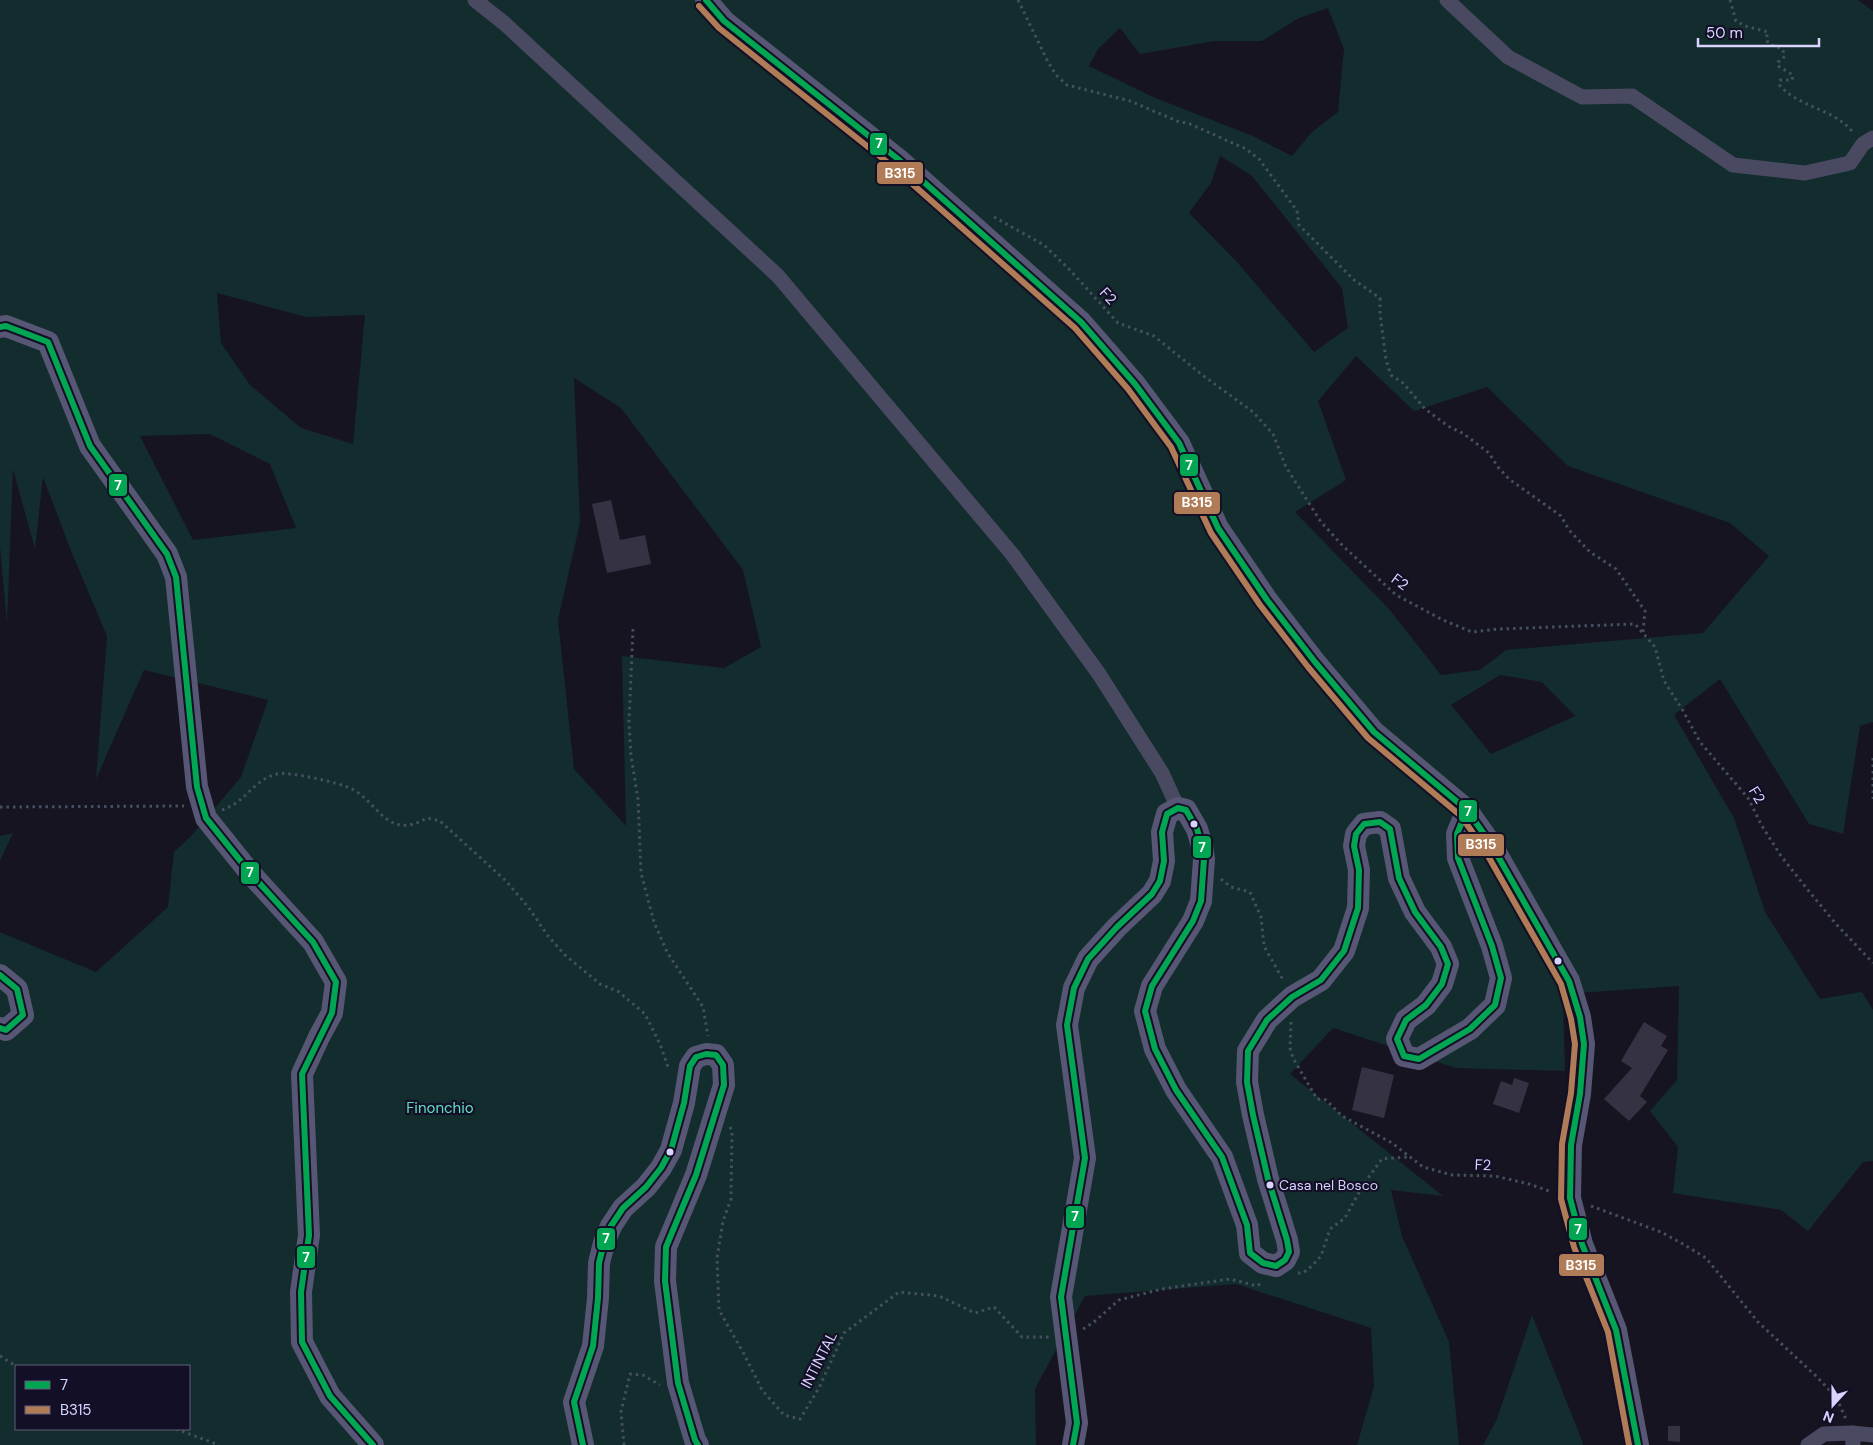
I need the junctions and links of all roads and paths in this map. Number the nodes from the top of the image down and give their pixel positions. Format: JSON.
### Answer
{"nodes":[{"id":1,"x":475,"y":0,"type":"edge"},
{"id":2,"x":706,"y":0,"type":"edge"},
{"id":3,"x":1018,"y":0,"type":"edge"},
{"id":4,"x":1447,"y":0,"type":"edge"},
{"id":5,"x":1730,"y":0,"type":"edge"},
{"id":6,"x":1868,"y":141,"type":"edge"},
{"id":7,"x":993,"y":216,"type":"dead end"},
{"id":8,"x":0,"y":327,"type":"edge"},
{"id":9,"x":633,"y":629,"type":"dead end"},
{"id":10,"x":1646,"y":637,"type":"junction"},
{"id":11,"x":1873,"y":758,"type":"edge"},
{"id":12,"x":1873,"y":800,"type":"edge"},
{"id":13,"x":0,"y":807,"type":"edge"},
{"id":14,"x":1178,"y":808,"type":"junction"},
{"id":15,"x":1466,"y":810,"type":"junction"},
{"id":16,"x":206,"y":818,"type":"junction"},
{"id":17,"x":1204,"y":859,"type":"junction"},
{"id":18,"x":1873,"y":963,"type":"edge"},
{"id":19,"x":0,"y":975,"type":"edge"},
{"id":20,"x":1292,"y":997,"type":"junction"},
{"id":21,"x":0,"y":1028,"type":"edge"},
{"id":22,"x":706,"y":1054,"type":"junction"},
{"id":23,"x":670,"y":1072,"type":"dead end"},
{"id":24,"x":718,"y":1108,"type":"junction"},
{"id":25,"x":1408,"y":1157,"type":"junction"},
{"id":26,"x":1570,"y":1198,"type":"junction"},
{"id":27,"x":1294,"y":1274,"type":"dead end"},
{"id":28,"x":1270,"y":1279,"type":"dead end"},
{"id":29,"x":1065,"y":1336,"type":"junction"},
{"id":30,"x":0,"y":1356,"type":"edge"},
{"id":31,"x":15,"y":1365,"type":"edge"},
{"id":32,"x":666,"y":1391,"type":"dead end"},
{"id":33,"x":179,"y":1430,"type":"edge"},
{"id":34,"x":1873,"y":1435,"type":"edge"},
{"id":35,"x":1852,"y":1439,"type":"edge"},
{"id":36,"x":219,"y":1445,"type":"edge"},
{"id":37,"x":374,"y":1445,"type":"edge"},
{"id":38,"x":583,"y":1445,"type":"edge"},
{"id":39,"x":624,"y":1445,"type":"edge"},
{"id":40,"x":698,"y":1445,"type":"edge"},
{"id":41,"x":1073,"y":1445,"type":"edge"},
{"id":42,"x":1638,"y":1445,"type":"edge"},
{"id":43,"x":1808,"y":1445,"type":"edge"}],
"edges":[{"from":1,"to":14,"type":"street"},
{"from":2,"to":15,"type":"street"},
{"from":3,"to":10,"type":"path"},
{"from":4,"to":6,"type":"street"},
{"from":5,"to":6,"type":"path"},
{"from":7,"to":10,"type":"path","name":"F2","number":"F2"},
{"from":8,"to":16,"type":"street"},
{"from":9,"to":22,"type":"path"},
{"from":10,"to":18,"type":"path","name":"F2","number":"F2"},
{"from":11,"to":12,"type":"path"},
{"from":13,"to":16,"type":"path"},
{"from":14,"to":17,"type":"street"},
{"from":14,"to":29,"type":"street"},
{"from":15,"to":20,"type":"street"},
{"from":15,"to":26,"type":"street"},
{"from":16,"to":23,"type":"path"},
{"from":16,"to":37,"type":"street"},
{"from":17,"to":20,"type":"path","name":"F2"},
{"from":17,"to":20,"type":"street"},
{"from":19,"to":21,"type":"street"},
{"from":20,"to":25,"type":"path","name":"F2"},
{"from":22,"to":24,"type":"street"},
{"from":22,"to":38,"type":"street"},
{"from":24,"to":29,"type":"path","name":"INTINTAL"},
{"from":24,"to":40,"type":"street"},
{"from":25,"to":26,"type":"path","name":"F2"},
{"from":25,"to":27,"type":"path"},
{"from":26,"to":35,"type":"path","name":"F2"},
{"from":26,"to":42,"type":"street"},
{"from":28,"to":29,"type":"path","name":"INTINTAL"},
{"from":29,"to":41,"type":"street"},
{"from":30,"to":31,"type":"path"},
{"from":32,"to":39,"type":"path"},
{"from":33,"to":36,"type":"path"},
{"from":34,"to":35,"type":"street"},
{"from":35,"to":43,"type":"street"}]}
